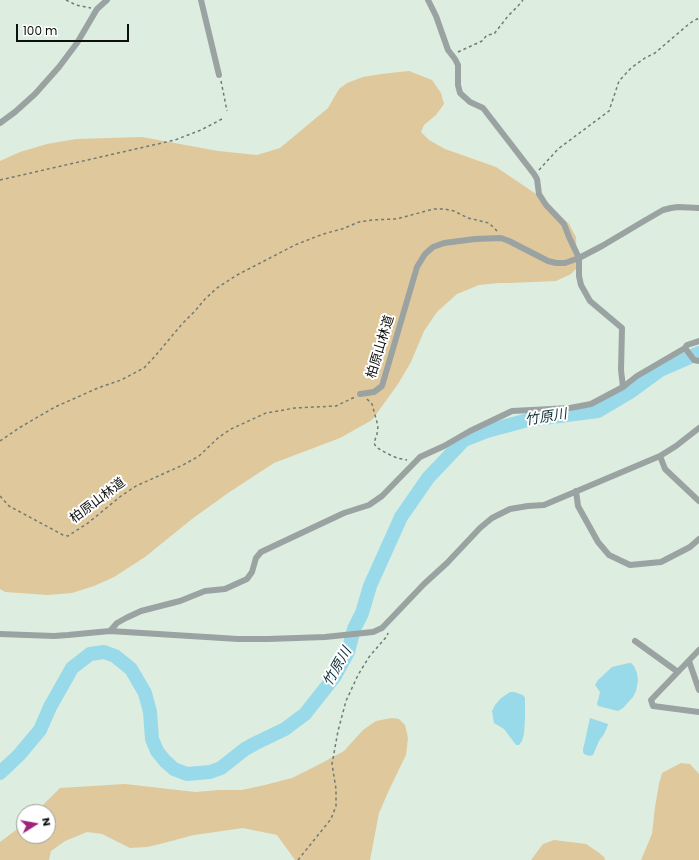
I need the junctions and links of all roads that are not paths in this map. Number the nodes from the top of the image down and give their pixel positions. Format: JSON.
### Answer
{"nodes":[{"id":1,"x":107,"y":0,"type":"edge"},
{"id":2,"x":201,"y":0,"type":"edge"},
{"id":3,"x":428,"y":0,"type":"edge"},
{"id":4,"x":219,"y":75,"type":"road end"},
{"id":5,"x":0,"y":123,"type":"edge"},
{"id":6,"x":699,"y":208,"type":"edge"},
{"id":7,"x":579,"y":258,"type":"junction"},
{"id":8,"x":699,"y":341,"type":"edge"},
{"id":9,"x":686,"y":349,"type":"junction"},
{"id":10,"x":697,"y":360,"type":"edge"},
{"id":11,"x":623,"y":387,"type":"junction"},
{"id":12,"x":360,"y":394,"type":"road end"},
{"id":13,"x":699,"y":428,"type":"edge"},
{"id":14,"x":660,"y":456,"type":"junction"},
{"id":15,"x":576,"y":491,"type":"junction"},
{"id":16,"x":699,"y":501,"type":"edge"},
{"id":17,"x":699,"y":539,"type":"edge"},
{"id":18,"x":110,"y":631,"type":"junction"},
{"id":19,"x":0,"y":634,"type":"edge"},
{"id":20,"x":636,"y":641,"type":"dead end"},
{"id":21,"x":699,"y":650,"type":"edge"},
{"id":22,"x":689,"y":661,"type":"junction"},
{"id":23,"x":678,"y":672,"type":"junction"},
{"id":24,"x":699,"y":690,"type":"edge"},
{"id":25,"x":699,"y":712,"type":"edge"}],
"edges":[{"from":1,"to":5,"type":"street"},
{"from":2,"to":4,"type":"street"},
{"from":3,"to":7,"type":"street"},
{"from":6,"to":7,"type":"street","name":"柏原山林道"},
{"from":7,"to":11,"type":"street"},
{"from":7,"to":12,"type":"street","name":"柏原山林道"},
{"from":8,"to":9,"type":"street"},
{"from":9,"to":10,"type":"street"},
{"from":9,"to":11,"type":"street"},
{"from":11,"to":18,"type":"street"},
{"from":13,"to":14,"type":"street"},
{"from":14,"to":15,"type":"street"},
{"from":14,"to":16,"type":"street"},
{"from":15,"to":17,"type":"street"},
{"from":15,"to":18,"type":"street"},
{"from":18,"to":19,"type":"street"},
{"from":20,"to":23,"type":"street"},
{"from":21,"to":22,"type":"street"},
{"from":22,"to":23,"type":"street"},
{"from":22,"to":24,"type":"street"},
{"from":23,"to":25,"type":"street"}]}
